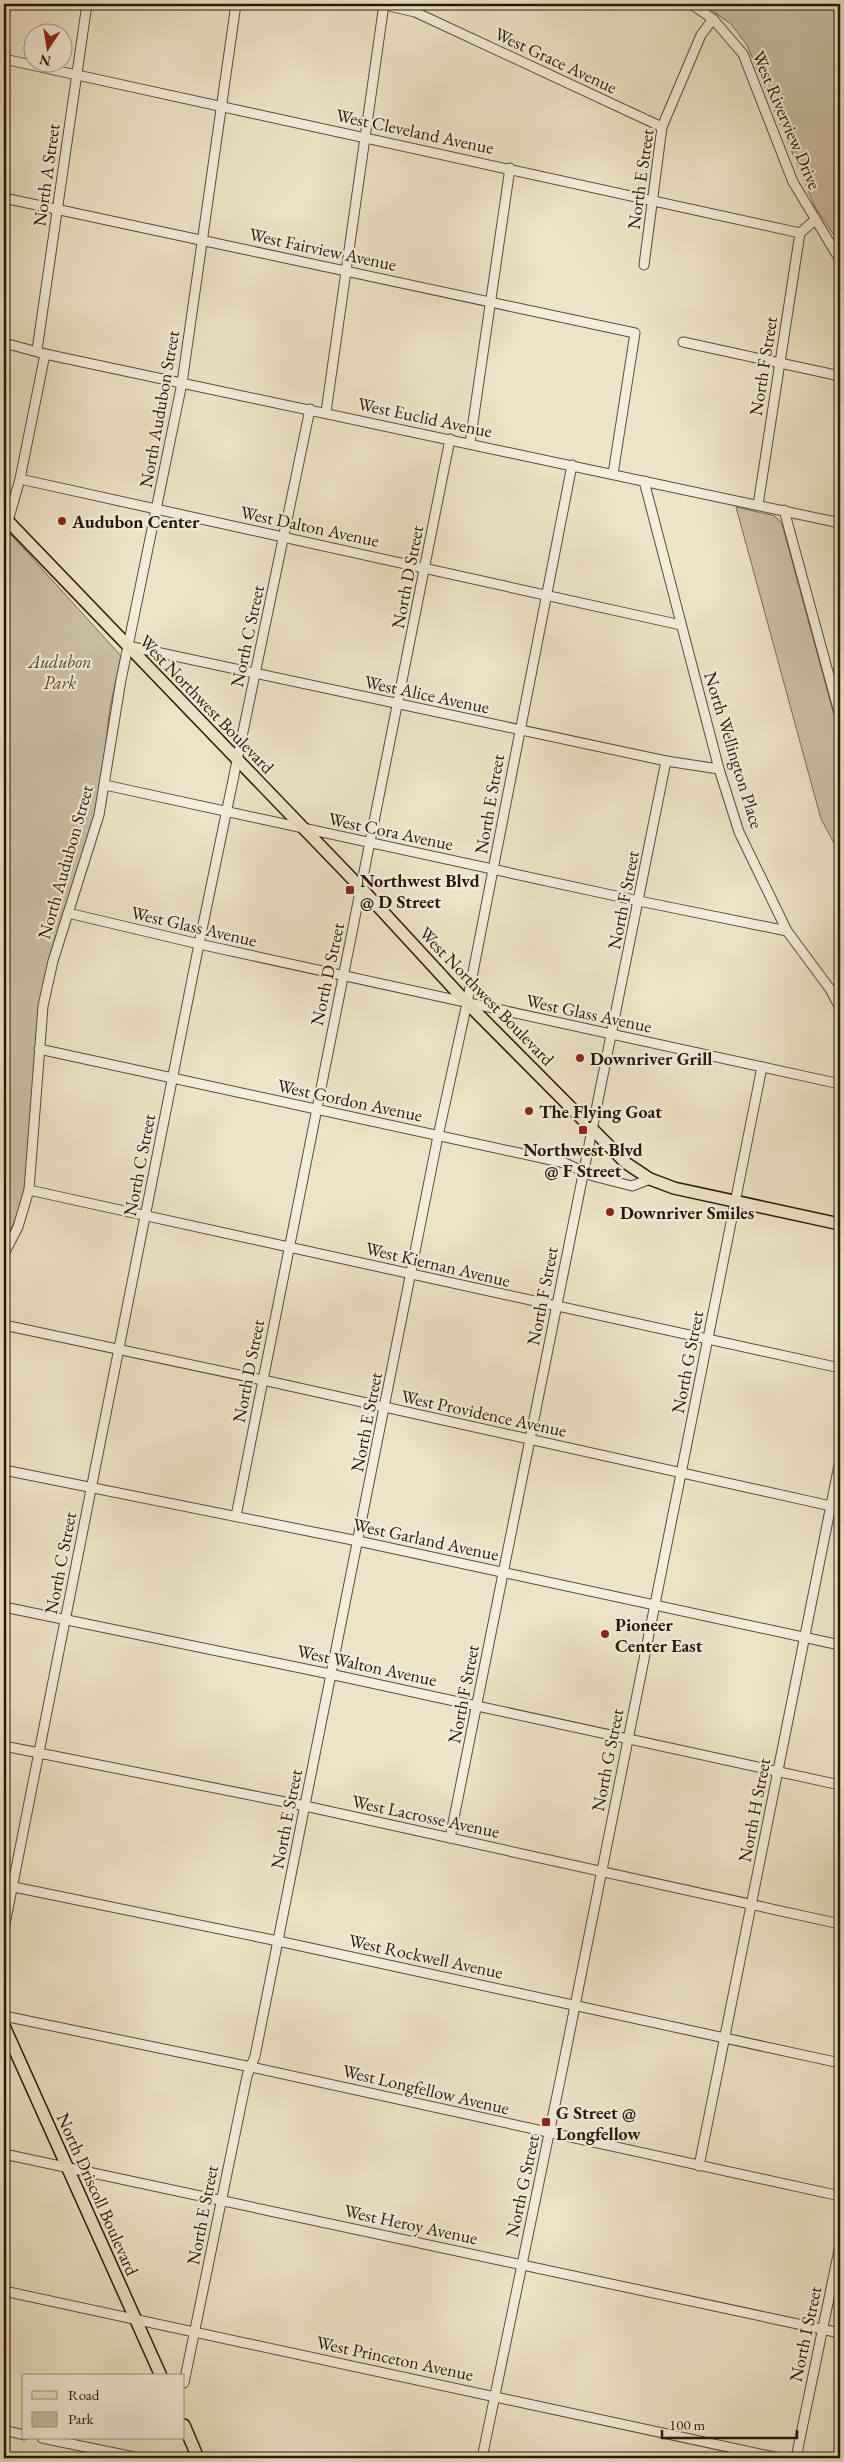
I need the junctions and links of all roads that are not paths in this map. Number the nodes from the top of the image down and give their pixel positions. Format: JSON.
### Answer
{"nodes":[{"id":1,"x":87,"y":4,"type":"edge"},
{"id":2,"x":236,"y":4,"type":"edge"},
{"id":3,"x":383,"y":4,"type":"edge"},
{"id":4,"x":691,"y":4,"type":"edge"},
{"id":5,"x":713,"y":19,"type":"junction"},
{"id":6,"x":4,"y":59,"type":"edge"},
{"id":7,"x":77,"y":74,"type":"junction"},
{"id":8,"x":221,"y":107,"type":"junction"},
{"id":9,"x":662,"y":127,"type":"junction"},
{"id":10,"x":365,"y":136,"type":"junction"},
{"id":11,"x":510,"y":168,"type":"junction"},
{"id":12,"x":4,"y":198,"type":"edge"},
{"id":13,"x":653,"y":200,"type":"junction"},
{"id":14,"x":58,"y":210,"type":"junction"},
{"id":15,"x":815,"y":220,"type":"junction"},
{"id":16,"x":800,"y":233,"type":"junction"},
{"id":17,"x":202,"y":240,"type":"junction"},
{"id":18,"x":840,"y":260,"type":"edge"},
{"id":19,"x":644,"y":265,"type":"dead end"},
{"id":20,"x":346,"y":271,"type":"junction"},
{"id":21,"x":491,"y":302,"type":"junction"},
{"id":22,"x":683,"y":342,"type":"dead end"},
{"id":23,"x":4,"y":343,"type":"edge"},
{"id":24,"x":41,"y":352,"type":"junction"},
{"id":25,"x":780,"y":363,"type":"junction"},
{"id":26,"x":840,"y":376,"type":"edge"},
{"id":27,"x":182,"y":383,"type":"junction"},
{"id":28,"x":310,"y":408,"type":"junction"},
{"id":29,"x":326,"y":412,"type":"junction"},
{"id":30,"x":450,"y":439,"type":"junction"},
{"id":31,"x":470,"y":443,"type":"junction"},
{"id":32,"x":572,"y":465,"type":"junction"},
{"id":33,"x":613,"y":474,"type":"junction"},
{"id":34,"x":20,"y":478,"type":"junction"},
{"id":35,"x":644,"y":480,"type":"junction"},
{"id":36,"x":758,"y":505,"type":"junction"},
{"id":37,"x":157,"y":509,"type":"junction"},
{"id":38,"x":784,"y":510,"type":"junction"},
{"id":39,"x":6,"y":519,"type":"edge"},
{"id":40,"x":840,"y":523,"type":"edge"},
{"id":41,"x":284,"y":537,"type":"junction"},
{"id":42,"x":426,"y":568,"type":"junction"},
{"id":43,"x":548,"y":595,"type":"junction"},
{"id":44,"x":681,"y":625,"type":"junction"},
{"id":45,"x":128,"y":646,"type":"junction"},
{"id":46,"x":256,"y":674,"type":"junction"},
{"id":47,"x":398,"y":705,"type":"junction"},
{"id":48,"x":840,"y":716,"type":"edge"},
{"id":49,"x":519,"y":730,"type":"junction"},
{"id":50,"x":238,"y":761,"type":"junction"},
{"id":51,"x":666,"y":762,"type":"junction"},
{"id":52,"x":720,"y":769,"type":"junction"},
{"id":53,"x":105,"y":785,"type":"junction"},
{"id":54,"x":227,"y":810,"type":"junction"},
{"id":55,"x":303,"y":828,"type":"junction"},
{"id":56,"x":371,"y":843,"type":"junction"},
{"id":57,"x":494,"y":869,"type":"junction"},
{"id":58,"x":362,"y":889,"type":"junction"},
{"id":59,"x":639,"y":901,"type":"junction"},
{"id":60,"x":68,"y":913,"type":"junction"},
{"id":61,"x":787,"y":931,"type":"junction"},
{"id":62,"x":199,"y":944,"type":"junction"},
{"id":63,"x":343,"y":976,"type":"junction"},
{"id":64,"x":467,"y":1003,"type":"junction"},
{"id":65,"x":840,"y":1008,"type":"edge"},
{"id":66,"x":611,"y":1034,"type":"junction"},
{"id":67,"x":39,"y":1049,"type":"junction"},
{"id":68,"x":762,"y":1067,"type":"junction"},
{"id":69,"x":173,"y":1078,"type":"junction"},
{"id":70,"x":840,"y":1084,"type":"edge"},
{"id":71,"x":316,"y":1110,"type":"junction"},
{"id":72,"x":593,"y":1130,"type":"junction"},
{"id":73,"x":438,"y":1136,"type":"junction"},
{"id":74,"x":584,"y":1170,"type":"junction"},
{"id":75,"x":650,"y":1179,"type":"junction"},
{"id":76,"x":29,"y":1190,"type":"junction"},
{"id":77,"x":735,"y":1201,"type":"junction"},
{"id":78,"x":146,"y":1216,"type":"junction"},
{"id":79,"x":840,"y":1224,"type":"edge"},
{"id":80,"x":289,"y":1248,"type":"junction"},
{"id":81,"x":4,"y":1254,"type":"edge"},
{"id":82,"x":412,"y":1274,"type":"junction"},
{"id":83,"x":556,"y":1307,"type":"junction"},
{"id":84,"x":4,"y":1325,"type":"edge"},
{"id":85,"x":708,"y":1339,"type":"junction"},
{"id":86,"x":119,"y":1350,"type":"junction"},
{"id":87,"x":840,"y":1368,"type":"edge"},
{"id":88,"x":262,"y":1380,"type":"junction"},
{"id":89,"x":385,"y":1407,"type":"junction"},
{"id":90,"x":529,"y":1439,"type":"junction"},
{"id":91,"x":840,"y":1460,"type":"edge"},
{"id":92,"x":4,"y":1470,"type":"edge"},
{"id":93,"x":682,"y":1473,"type":"junction"},
{"id":94,"x":92,"y":1487,"type":"junction"},
{"id":95,"x":836,"y":1507,"type":"edge"},
{"id":96,"x":236,"y":1516,"type":"junction"},
{"id":97,"x":358,"y":1541,"type":"junction"},
{"id":98,"x":503,"y":1572,"type":"junction"},
{"id":99,"x":655,"y":1604,"type":"junction"},
{"id":100,"x":4,"y":1607,"type":"edge"},
{"id":101,"x":66,"y":1620,"type":"junction"},
{"id":102,"x":804,"y":1637,"type":"junction"},
{"id":103,"x":840,"y":1646,"type":"edge"},
{"id":104,"x":330,"y":1674,"type":"junction"},
{"id":105,"x":478,"y":1706,"type":"junction"},
{"id":106,"x":628,"y":1738,"type":"junction"},
{"id":107,"x":4,"y":1746,"type":"edge"},
{"id":108,"x":38,"y":1753,"type":"junction"},
{"id":109,"x":778,"y":1771,"type":"junction"},
{"id":110,"x":840,"y":1785,"type":"edge"},
{"id":111,"x":305,"y":1806,"type":"junction"},
{"id":112,"x":450,"y":1838,"type":"junction"},
{"id":113,"x":601,"y":1872,"type":"junction"},
{"id":114,"x":8,"y":1886,"type":"edge"},
{"id":115,"x":752,"y":1905,"type":"junction"},
{"id":116,"x":840,"y":1924,"type":"edge"},
{"id":117,"x":4,"y":1929,"type":"edge"},
{"id":118,"x":278,"y":1940,"type":"junction"},
{"id":119,"x":576,"y":2004,"type":"junction"},
{"id":120,"x":4,"y":2016,"type":"edge"},
{"id":121,"x":4,"y":2026,"type":"edge"},
{"id":122,"x":725,"y":2037,"type":"junction"},
{"id":123,"x":840,"y":2063,"type":"edge"},
{"id":124,"x":251,"y":2067,"type":"junction"},
{"id":125,"x":549,"y":2133,"type":"junction"},
{"id":126,"x":4,"y":2154,"type":"edge"},
{"id":127,"x":699,"y":2166,"type":"junction"},
{"id":128,"x":67,"y":2167,"type":"junction"},
{"id":129,"x":840,"y":2196,"type":"edge"},
{"id":130,"x":222,"y":2200,"type":"junction"},
{"id":131,"x":840,"y":2245,"type":"edge"},
{"id":132,"x":523,"y":2264,"type":"junction"},
{"id":133,"x":4,"y":2291,"type":"edge"},
{"id":134,"x":135,"y":2319,"type":"junction"},
{"id":135,"x":823,"y":2329,"type":"junction"},
{"id":136,"x":195,"y":2332,"type":"junction"},
{"id":137,"x":840,"y":2333,"type":"edge"},
{"id":138,"x":160,"y":2374,"type":"edge"},
{"id":139,"x":185,"y":2378,"type":"edge"},
{"id":140,"x":495,"y":2396,"type":"junction"},
{"id":141,"x":185,"y":2427,"type":"edge"},
{"id":142,"x":4,"y":2430,"type":"edge"},
{"id":143,"x":22,"y":2434,"type":"edge"},
{"id":144,"x":52,"y":2440,"type":"edge"},
{"id":145,"x":139,"y":2458,"type":"edge"},
{"id":146,"x":198,"y":2458,"type":"edge"},
{"id":147,"x":482,"y":2458,"type":"edge"},
{"id":148,"x":779,"y":2458,"type":"edge"},
{"id":149,"x":796,"y":2458,"type":"edge"}],
"edges":[{"from":1,"to":7,"type":"street","name":"North A Street"},
{"from":2,"to":8,"type":"street","name":"North Audubon Street"},
{"from":3,"to":9,"type":"street","name":"West Grace Avenue"},
{"from":3,"to":10,"type":"street"},
{"from":4,"to":5,"type":"street","name":"West Riverview Drive"},
{"from":5,"to":9,"type":"street","name":"North E Street"},
{"from":5,"to":15,"type":"street","name":"West Riverview Drive"},
{"from":6,"to":7,"type":"street","name":"West Cleveland Avenue"},
{"from":7,"to":8,"type":"street","name":"West Cleveland Avenue"},
{"from":7,"to":14,"type":"street","name":"North A Street"},
{"from":8,"to":10,"type":"street","name":"West Cleveland Avenue"},
{"from":8,"to":17,"type":"street","name":"North Audubon Street"},
{"from":9,"to":13,"type":"street","name":"North E Street"},
{"from":10,"to":11,"type":"street","name":"West Cleveland Avenue"},
{"from":10,"to":20,"type":"street"},
{"from":11,"to":13,"type":"street","name":"West Cleveland Avenue"},
{"from":11,"to":21,"type":"street"},
{"from":12,"to":14,"type":"street","name":"West Fairview Avenue"},
{"from":13,"to":16,"type":"street","name":"West Cleveland Avenue"},
{"from":13,"to":19,"type":"street","name":"North E Street"},
{"from":14,"to":17,"type":"street","name":"West Fairview Avenue"},
{"from":14,"to":24,"type":"street","name":"North A Street"},
{"from":15,"to":16,"type":"street"},
{"from":15,"to":18,"type":"street","name":"West Riverview Drive"},
{"from":16,"to":25,"type":"street","name":"North F Street"},
{"from":17,"to":20,"type":"street","name":"West Fairview Avenue"},
{"from":17,"to":27,"type":"street","name":"North Audubon Street"},
{"from":20,"to":21,"type":"street","name":"West Fairview Avenue"},
{"from":20,"to":29,"type":"street"},
{"from":21,"to":31,"type":"street"},
{"from":21,"to":33,"type":"street","name":"West Fairview Avenue"},
{"from":22,"to":25,"type":"street"},
{"from":23,"to":24,"type":"street","name":"West Euclid Avenue"},
{"from":24,"to":27,"type":"street","name":"West Euclid Avenue"},
{"from":24,"to":34,"type":"street","name":"North A Street"},
{"from":25,"to":26,"type":"street"},
{"from":25,"to":36,"type":"street","name":"North F Street"},
{"from":27,"to":28,"type":"street","name":"West Euclid Avenue"},
{"from":27,"to":37,"type":"street","name":"North Audubon Street"},
{"from":28,"to":29,"type":"street","name":"West Euclid Avenue"},
{"from":28,"to":41,"type":"street","name":"North C Street"},
{"from":29,"to":30,"type":"street","name":"West Euclid Avenue"},
{"from":30,"to":31,"type":"street","name":"West Euclid Avenue"},
{"from":30,"to":42,"type":"street","name":"North D Street"},
{"from":31,"to":32,"type":"street","name":"West Euclid Avenue"},
{"from":32,"to":33,"type":"street","name":"West Euclid Avenue"},
{"from":32,"to":43,"type":"street","name":"North E Street"},
{"from":33,"to":35,"type":"street","name":"West Euclid Avenue"},
{"from":34,"to":37,"type":"street","name":"West Dalton Avenue"},
{"from":34,"to":39,"type":"street","name":"North A Street"},
{"from":35,"to":36,"type":"street","name":"West Euclid Avenue"},
{"from":35,"to":44,"type":"street","name":"North Wellington Place"},
{"from":36,"to":38,"type":"street","name":"West Euclid Avenue"},
{"from":37,"to":41,"type":"street","name":"West Dalton Avenue"},
{"from":37,"to":45,"type":"street","name":"North Audubon Street"},
{"from":38,"to":40,"type":"street","name":"West Euclid Avenue"},
{"from":38,"to":48,"type":"street"},
{"from":39,"to":45,"type":"main road","name":"West Northwest Boulevard"},
{"from":41,"to":42,"type":"street","name":"West Dalton Avenue"},
{"from":41,"to":46,"type":"street","name":"North C Street"},
{"from":42,"to":43,"type":"street","name":"West Dalton Avenue"},
{"from":42,"to":47,"type":"street","name":"North D Street"},
{"from":43,"to":44,"type":"street","name":"West Dalton Avenue"},
{"from":43,"to":49,"type":"street","name":"North E Street"},
{"from":44,"to":52,"type":"street","name":"North Wellington Place"},
{"from":45,"to":46,"type":"street","name":"West Alice Avenue"},
{"from":45,"to":50,"type":"main road","name":"West Northwest Boulevard"},
{"from":45,"to":53,"type":"street","name":"North Audubon Street"},
{"from":46,"to":47,"type":"street","name":"West Alice Avenue"},
{"from":46,"to":50,"type":"street","name":"North C Street"},
{"from":47,"to":49,"type":"street","name":"West Alice Avenue"},
{"from":47,"to":56,"type":"street","name":"North D Street"},
{"from":49,"to":51,"type":"street","name":"West Alice Avenue"},
{"from":49,"to":57,"type":"street","name":"North E Street"},
{"from":50,"to":54,"type":"street","name":"North C Street"},
{"from":50,"to":55,"type":"main road","name":"West Northwest Boulevard"},
{"from":51,"to":52,"type":"street","name":"West Alice Avenue"},
{"from":51,"to":59,"type":"street","name":"North F Street"},
{"from":52,"to":61,"type":"street","name":"North Wellington Place"},
{"from":53,"to":54,"type":"street","name":"West Cora Avenue"},
{"from":53,"to":60,"type":"street","name":"North Audubon Street"},
{"from":54,"to":55,"type":"street","name":"West Cora Avenue"},
{"from":54,"to":62,"type":"street","name":"North C Street"},
{"from":55,"to":56,"type":"street","name":"West Cora Avenue"},
{"from":55,"to":58,"type":"main road","name":"West Northwest Boulevard"},
{"from":56,"to":57,"type":"street","name":"West Cora Avenue"},
{"from":56,"to":58,"type":"street","name":"North D Street"},
{"from":57,"to":59,"type":"street","name":"West Cora Avenue"},
{"from":57,"to":64,"type":"street","name":"North E Street"},
{"from":58,"to":63,"type":"street","name":"North D Street"},
{"from":58,"to":64,"type":"main road","name":"West Northwest Boulevard"},
{"from":59,"to":61,"type":"street","name":"West Cora Avenue"},
{"from":59,"to":66,"type":"street","name":"North F Street"},
{"from":60,"to":62,"type":"street","name":"West Glass Avenue"},
{"from":60,"to":67,"type":"street","name":"North Audubon Street"},
{"from":61,"to":65,"type":"street","name":"North Wellington Place"},
{"from":62,"to":63,"type":"street","name":"West Glass Avenue"},
{"from":62,"to":69,"type":"street","name":"North C Street"},
{"from":63,"to":64,"type":"street","name":"West Glass Avenue"},
{"from":63,"to":71,"type":"street","name":"North D Street"},
{"from":64,"to":66,"type":"street","name":"West Glass Avenue"},
{"from":64,"to":72,"type":"main road","name":"West Northwest Boulevard"},
{"from":64,"to":73,"type":"street","name":"North E Street"},
{"from":66,"to":68,"type":"street","name":"West Glass Avenue"},
{"from":66,"to":72,"type":"street","name":"North F Street"},
{"from":67,"to":69,"type":"street","name":"West Gordon Avenue"},
{"from":67,"to":76,"type":"street","name":"North Audubon Street"},
{"from":68,"to":70,"type":"street","name":"West Glass Avenue"},
{"from":68,"to":77,"type":"street","name":"North G Street"},
{"from":69,"to":71,"type":"street","name":"West Gordon Avenue"},
{"from":69,"to":78,"type":"street","name":"North C Street"},
{"from":71,"to":73,"type":"street","name":"West Gordon Avenue"},
{"from":71,"to":80,"type":"street","name":"North D Street"},
{"from":72,"to":74,"type":"street","name":"North F Street"},
{"from":72,"to":75,"type":"main road","name":"West Northwest Boulevard"},
{"from":73,"to":74,"type":"street","name":"West Gordon Avenue"},
{"from":73,"to":82,"type":"street","name":"North E Street"},
{"from":74,"to":75,"type":"street","name":"West Gordon Avenue"},
{"from":74,"to":83,"type":"street","name":"North F Street"},
{"from":75,"to":77,"type":"main road","name":"West Northwest Boulevard"},
{"from":76,"to":78,"type":"street","name":"West Kiernan Avenue"},
{"from":76,"to":81,"type":"street","name":"North Audubon Street"},
{"from":77,"to":79,"type":"main road","name":"West Northwest Boulevard"},
{"from":77,"to":85,"type":"street","name":"North G Street"},
{"from":78,"to":80,"type":"street","name":"West Kiernan Avenue"},
{"from":78,"to":86,"type":"street","name":"North C Street"},
{"from":80,"to":82,"type":"street","name":"West Kiernan Avenue"},
{"from":80,"to":88,"type":"street","name":"North D Street"},
{"from":82,"to":83,"type":"street","name":"West Kiernan Avenue"},
{"from":82,"to":89,"type":"street","name":"North E Street"},
{"from":83,"to":85,"type":"street","name":"West Kiernan Avenue"},
{"from":83,"to":90,"type":"street","name":"North F Street"},
{"from":84,"to":86,"type":"street","name":"West Providence Avenue"},
{"from":85,"to":87,"type":"street","name":"West Kiernan Avenue"},
{"from":85,"to":93,"type":"street","name":"North G Street"},
{"from":86,"to":88,"type":"street","name":"West Providence Avenue"},
{"from":86,"to":94,"type":"street","name":"North C Street"},
{"from":88,"to":89,"type":"street","name":"West Providence Avenue"},
{"from":88,"to":96,"type":"street","name":"North D Street"},
{"from":89,"to":90,"type":"street","name":"West Providence Avenue"},
{"from":89,"to":97,"type":"street","name":"North E Street"},
{"from":90,"to":93,"type":"street","name":"West Providence Avenue"},
{"from":90,"to":98,"type":"street","name":"North F Street"},
{"from":91,"to":95,"type":"street","name":"North H Street"},
{"from":92,"to":94,"type":"street","name":"West Garland Avenue"},
{"from":93,"to":95,"type":"street","name":"West Providence Avenue"},
{"from":93,"to":99,"type":"street","name":"North G Street"},
{"from":94,"to":96,"type":"street","name":"West Garland Avenue"},
{"from":94,"to":101,"type":"street","name":"North C Street"},
{"from":95,"to":102,"type":"street","name":"North H Street"},
{"from":96,"to":97,"type":"street","name":"West Garland Avenue"},
{"from":97,"to":98,"type":"street","name":"West Garland Avenue"},
{"from":97,"to":104,"type":"street","name":"North E Street"},
{"from":98,"to":99,"type":"street","name":"West Garland Avenue"},
{"from":98,"to":105,"type":"street","name":"North F Street"},
{"from":99,"to":102,"type":"street","name":"West Garland Avenue"},
{"from":99,"to":106,"type":"street","name":"North G Street"},
{"from":100,"to":101,"type":"street","name":"West Walton Avenue"},
{"from":101,"to":104,"type":"street","name":"West Walton Avenue"},
{"from":101,"to":108,"type":"street","name":"North C Street"},
{"from":102,"to":103,"type":"street","name":"West Garland Avenue"},
{"from":102,"to":109,"type":"street","name":"North H Street"},
{"from":104,"to":105,"type":"street","name":"West Walton Avenue"},
{"from":104,"to":111,"type":"street","name":"North E Street"},
{"from":105,"to":106,"type":"street","name":"West Walton Avenue"},
{"from":105,"to":112,"type":"street","name":"North F Street"},
{"from":106,"to":109,"type":"street","name":"West Walton Avenue"},
{"from":106,"to":113,"type":"street","name":"North G Street"},
{"from":107,"to":108,"type":"street","name":"West Lacrosse Avenue"},
{"from":108,"to":111,"type":"street","name":"West Lacrosse Avenue"},
{"from":108,"to":114,"type":"street","name":"North C Street"},
{"from":109,"to":110,"type":"street","name":"West Walton Avenue"},
{"from":109,"to":115,"type":"street","name":"North H Street"},
{"from":111,"to":112,"type":"street","name":"West Lacrosse Avenue"},
{"from":111,"to":118,"type":"street","name":"North E Street"},
{"from":112,"to":113,"type":"street","name":"West Lacrosse Avenue"},
{"from":113,"to":115,"type":"street","name":"West Lacrosse Avenue"},
{"from":113,"to":119,"type":"street","name":"North G Street"},
{"from":114,"to":117,"type":"street","name":"North C Street"},
{"from":114,"to":118,"type":"street","name":"West Rockwell Avenue"},
{"from":115,"to":116,"type":"street","name":"West Lacrosse Avenue"},
{"from":115,"to":122,"type":"street","name":"North H Street"},
{"from":118,"to":119,"type":"street","name":"West Rockwell Avenue"},
{"from":118,"to":124,"type":"street","name":"North E Street"},
{"from":119,"to":122,"type":"street","name":"West Rockwell Avenue"},
{"from":119,"to":125,"type":"street","name":"North G Street"},
{"from":120,"to":124,"type":"street","name":"West Longfellow Avenue"},
{"from":121,"to":128,"type":"main road","name":"North Driscoll Boulevard"},
{"from":122,"to":123,"type":"street","name":"West Rockwell Avenue"},
{"from":122,"to":127,"type":"street","name":"North H Street"},
{"from":124,"to":125,"type":"street","name":"West Longfellow Avenue"},
{"from":124,"to":130,"type":"street","name":"North E Street"},
{"from":125,"to":127,"type":"street","name":"West Longfellow Avenue"},
{"from":125,"to":132,"type":"street","name":"North G Street"},
{"from":126,"to":128,"type":"street","name":"West Heroy Avenue"},
{"from":127,"to":129,"type":"street","name":"West Longfellow Avenue"},
{"from":128,"to":130,"type":"street","name":"West Heroy Avenue"},
{"from":128,"to":134,"type":"main road","name":"North Driscoll Boulevard"},
{"from":130,"to":132,"type":"street","name":"West Heroy Avenue"},
{"from":130,"to":136,"type":"street","name":"North E Street"},
{"from":131,"to":135,"type":"street","name":"North I Street"},
{"from":132,"to":135,"type":"street","name":"West Heroy Avenue"},
{"from":132,"to":140,"type":"street","name":"North G Street"},
{"from":133,"to":134,"type":"street","name":"West Princeton Avenue"},
{"from":134,"to":136,"type":"street","name":"West Princeton Avenue"},
{"from":134,"to":138,"type":"main road","name":"North Driscoll Boulevard"},
{"from":135,"to":137,"type":"street","name":"West Heroy Avenue"},
{"from":135,"to":149,"type":"street","name":"North I Street"},
{"from":136,"to":139,"type":"street","name":"North E Street"},
{"from":136,"to":140,"type":"street","name":"West Princeton Avenue"},
{"from":140,"to":147,"type":"street","name":"North G Street"},
{"from":140,"to":148,"type":"street","name":"West Princeton Avenue"},
{"from":141,"to":146,"type":"main road"},
{"from":142,"to":143,"type":"street"},
{"from":144,"to":145,"type":"street"}]}
